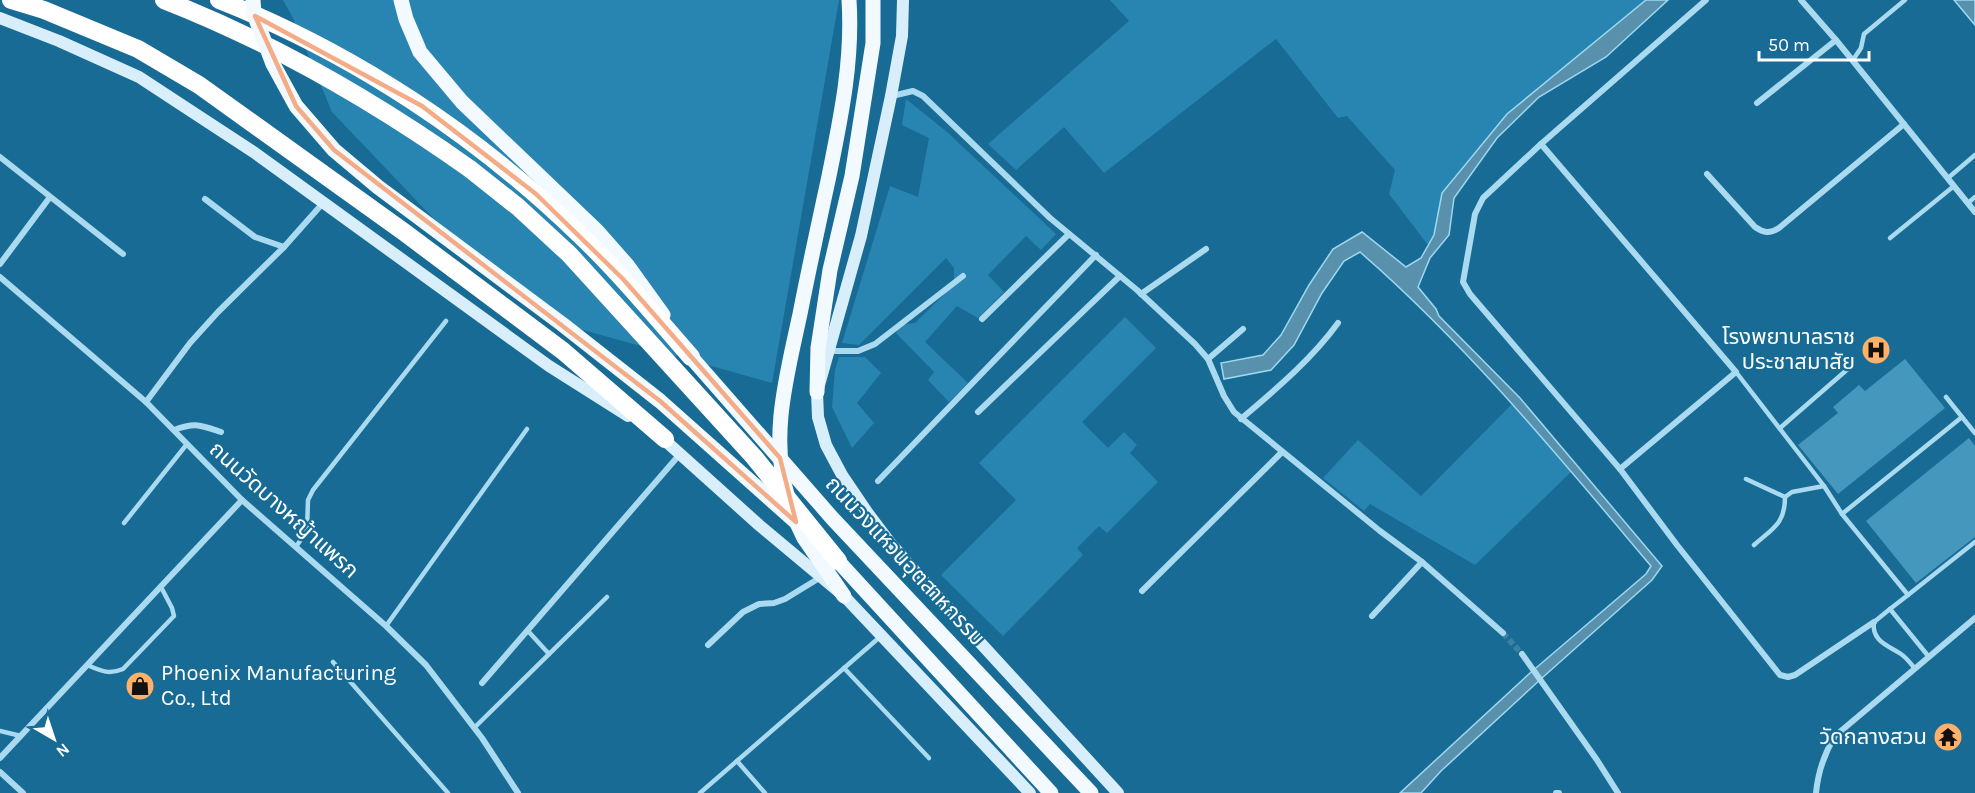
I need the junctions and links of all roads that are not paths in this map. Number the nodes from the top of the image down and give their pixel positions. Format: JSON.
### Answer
{"nodes":[{"id":1,"x":11,"y":0,"type":"edge"},
{"id":2,"x":164,"y":0,"type":"edge"},
{"id":3,"x":219,"y":0,"type":"edge"},
{"id":4,"x":253,"y":0,"type":"edge"},
{"id":5,"x":401,"y":0,"type":"edge"},
{"id":6,"x":849,"y":0,"type":"edge"},
{"id":7,"x":873,"y":0,"type":"edge"},
{"id":8,"x":903,"y":0,"type":"edge"},
{"id":9,"x":1706,"y":0,"type":"edge"},
{"id":10,"x":1801,"y":0,"type":"edge"},
{"id":11,"x":1905,"y":0,"type":"edge"},
{"id":12,"x":0,"y":18,"type":"edge"},
{"id":13,"x":1836,"y":39,"type":"junction"},
{"id":14,"x":1853,"y":60,"type":"junction"},
{"id":15,"x":891,"y":96,"type":"junction"},
{"id":16,"x":1757,"y":103,"type":"dead end"},
{"id":17,"x":1904,"y":124,"type":"junction"},
{"id":18,"x":1540,"y":144,"type":"junction"},
{"id":19,"x":1975,"y":155,"type":"edge"},
{"id":20,"x":0,"y":157,"type":"edge"},
{"id":21,"x":1707,"y":174,"type":"dead end"},
{"id":22,"x":1948,"y":178,"type":"junction"},
{"id":23,"x":1954,"y":186,"type":"junction"},
{"id":24,"x":50,"y":197,"type":"junction"},
{"id":25,"x":1975,"y":197,"type":"edge"},
{"id":26,"x":205,"y":199,"type":"dead end"},
{"id":27,"x":324,"y":203,"type":"junction"},
{"id":28,"x":1968,"y":203,"type":"junction"},
{"id":29,"x":1975,"y":212,"type":"edge"},
{"id":30,"x":1069,"y":234,"type":"junction"},
{"id":31,"x":1890,"y":238,"type":"dead end"},
{"id":32,"x":284,"y":247,"type":"junction"},
{"id":33,"x":1206,"y":249,"type":"dead end"},
{"id":34,"x":123,"y":254,"type":"dead end"},
{"id":35,"x":1096,"y":255,"type":"junction"},
{"id":36,"x":0,"y":264,"type":"edge"},
{"id":37,"x":963,"y":276,"type":"dead end"},
{"id":38,"x":1120,"y":276,"type":"junction"},
{"id":39,"x":0,"y":277,"type":"edge"},
{"id":40,"x":1142,"y":294,"type":"junction"},
{"id":41,"x":982,"y":319,"type":"dead end"},
{"id":42,"x":447,"y":321,"type":"dead end"},
{"id":43,"x":1338,"y":323,"type":"dead end"},
{"id":44,"x":1243,"y":329,"type":"dead end"},
{"id":45,"x":828,"y":351,"type":"junction"},
{"id":46,"x":690,"y":357,"type":"junction"},
{"id":47,"x":1208,"y":359,"type":"junction"},
{"id":48,"x":1849,"y":368,"type":"dead end"},
{"id":49,"x":1736,"y":372,"type":"junction"},
{"id":50,"x":817,"y":392,"type":"junction"},
{"id":51,"x":1946,"y":397,"type":"dead end"},
{"id":52,"x":146,"y":402,"type":"junction"},
{"id":53,"x":978,"y":412,"type":"dead end"},
{"id":54,"x":1962,"y":417,"type":"junction"},
{"id":55,"x":1241,"y":419,"type":"junction"},
{"id":56,"x":1780,"y":428,"type":"junction"},
{"id":57,"x":527,"y":429,"type":"dead end"},
{"id":58,"x":174,"y":430,"type":"junction"},
{"id":59,"x":221,"y":432,"type":"dead end"},
{"id":60,"x":1975,"y":433,"type":"edge"},
{"id":61,"x":665,"y":439,"type":"junction"},
{"id":62,"x":187,"y":444,"type":"junction"},
{"id":63,"x":1282,"y":452,"type":"junction"},
{"id":64,"x":681,"y":453,"type":"junction"},
{"id":65,"x":1620,"y":469,"type":"junction"},
{"id":66,"x":1746,"y":478,"type":"dead end"},
{"id":67,"x":878,"y":481,"type":"dead end"},
{"id":68,"x":1824,"y":486,"type":"junction"},
{"id":69,"x":1785,"y":497,"type":"junction"},
{"id":70,"x":242,"y":500,"type":"junction"},
{"id":71,"x":1842,"y":514,"type":"junction"},
{"id":72,"x":124,"y":523,"type":"dead end"},
{"id":73,"x":1975,"y":542,"type":"edge"},
{"id":74,"x":1754,"y":545,"type":"dead end"},
{"id":75,"x":296,"y":547,"type":"junction"},
{"id":76,"x":838,"y":561,"type":"junction"},
{"id":77,"x":1422,"y":562,"type":"junction"},
{"id":78,"x":820,"y":577,"type":"junction"},
{"id":79,"x":161,"y":587,"type":"junction"},
{"id":80,"x":1142,"y":591,"type":"dead end"},
{"id":81,"x":1908,"y":595,"type":"junction"},
{"id":82,"x":844,"y":596,"type":"junction"},
{"id":83,"x":607,"y":597,"type":"dead end"},
{"id":84,"x":1890,"y":609,"type":"junction"},
{"id":85,"x":1372,"y":616,"type":"dead end"},
{"id":86,"x":1975,"y":618,"type":"edge"},
{"id":87,"x":1874,"y":622,"type":"junction"},
{"id":88,"x":386,"y":626,"type":"junction"},
{"id":89,"x":528,"y":631,"type":"junction"},
{"id":90,"x":1503,"y":633,"type":"tunnel mouth"},
{"id":91,"x":881,"y":636,"type":"junction"},
{"id":92,"x":708,"y":645,"type":"dead end"},
{"id":93,"x":549,"y":654,"type":"junction"},
{"id":94,"x":1522,"y":654,"type":"tunnel mouth"},
{"id":95,"x":1929,"y":657,"type":"junction"},
{"id":96,"x":333,"y":662,"type":"dead end"},
{"id":97,"x":87,"y":665,"type":"junction"},
{"id":98,"x":844,"y":668,"type":"junction"},
{"id":99,"x":1915,"y":669,"type":"junction"},
{"id":100,"x":482,"y":683,"type":"dead end"},
{"id":101,"x":474,"y":728,"type":"junction"},
{"id":102,"x":0,"y":731,"type":"edge"},
{"id":103,"x":21,"y":736,"type":"junction"},
{"id":104,"x":0,"y":758,"type":"edge"},
{"id":105,"x":929,"y":758,"type":"dead end"},
{"id":106,"x":737,"y":761,"type":"junction"},
{"id":107,"x":0,"y":772,"type":"edge"},
{"id":108,"x":23,"y":793,"type":"edge"},
{"id":109,"x":448,"y":793,"type":"edge"},
{"id":110,"x":518,"y":793,"type":"edge"},
{"id":111,"x":700,"y":793,"type":"edge"},
{"id":112,"x":765,"y":793,"type":"edge"},
{"id":113,"x":1030,"y":793,"type":"edge"},
{"id":114,"x":1051,"y":793,"type":"edge"},
{"id":115,"x":1091,"y":793,"type":"edge"},
{"id":116,"x":1118,"y":793,"type":"edge"},
{"id":117,"x":1618,"y":793,"type":"edge"},
{"id":118,"x":1816,"y":793,"type":"edge"}],
"edges":[{"from":1,"to":61,"type":"highway"},
{"from":2,"to":76,"type":"highway","bridge":true},
{"from":3,"to":46,"type":"highway","bridge":true},
{"from":4,"to":76,"type":"main road","bridge":true},
{"from":5,"to":46,"type":"main road","name":"ถนนวงแหวนอุตสาหกรรม"},
{"from":6,"to":82,"type":"main road"},
{"from":7,"to":50,"type":"main road"},
{"from":8,"to":15,"type":"street"},
{"from":9,"to":18,"type":"street"},
{"from":10,"to":13,"type":"street"},
{"from":11,"to":14,"type":"lane"},
{"from":12,"to":27,"type":"street"},
{"from":13,"to":14,"type":"street"},
{"from":13,"to":16,"type":"street"},
{"from":14,"to":17,"type":"street"},
{"from":15,"to":30,"type":"street"},
{"from":15,"to":45,"type":"street"},
{"from":17,"to":21,"type":"street"},
{"from":17,"to":22,"type":"street"},
{"from":18,"to":49,"type":"street"},
{"from":18,"to":65,"type":"street"},
{"from":19,"to":22,"type":"lane"},
{"from":20,"to":24,"type":"street"},
{"from":22,"to":23,"type":"street"},
{"from":23,"to":28,"type":"street"},
{"from":23,"to":31,"type":"lane"},
{"from":24,"to":34,"type":"street"},
{"from":24,"to":36,"type":"street"},
{"from":25,"to":28,"type":"lane"},
{"from":26,"to":32,"type":"street"},
{"from":27,"to":32,"type":"street"},
{"from":27,"to":61,"type":"street"},
{"from":28,"to":29,"type":"street"},
{"from":30,"to":35,"type":"street"},
{"from":30,"to":41,"type":"street"},
{"from":32,"to":52,"type":"street"},
{"from":33,"to":40,"type":"street"},
{"from":35,"to":38,"type":"street"},
{"from":35,"to":67,"type":"street"},
{"from":37,"to":45,"type":"street"},
{"from":38,"to":40,"type":"street"},
{"from":38,"to":53,"type":"street"},
{"from":39,"to":52,"type":"street","name":"ถนนวัดบางหญ้าแพรก"},
{"from":40,"to":47,"type":"street"},
{"from":42,"to":75,"type":"lane"},
{"from":43,"to":55,"type":"street"},
{"from":44,"to":47,"type":"street"},
{"from":45,"to":50,"type":"street"},
{"from":46,"to":115,"type":"main road","name":"ถนนวงแหวนอุตสาหกรรม","bridge":true},
{"from":47,"to":55,"type":"street"},
{"from":48,"to":56,"type":"lane"},
{"from":49,"to":56,"type":"lane"},
{"from":49,"to":65,"type":"street"},
{"from":50,"to":116,"type":"street"},
{"from":51,"to":54,"type":"lane"},
{"from":52,"to":58,"type":"street","name":"ถนนวัดบางหญ้าแพรก"},
{"from":54,"to":60,"type":"lane"},
{"from":54,"to":71,"type":"lane"},
{"from":55,"to":63,"type":"street"},
{"from":56,"to":68,"type":"lane"},
{"from":57,"to":88,"type":"lane"},
{"from":58,"to":59,"type":"street"},
{"from":58,"to":62,"type":"street","name":"ถนนวัดบางหญ้าแพรก"},
{"from":61,"to":64,"type":"street"},
{"from":62,"to":70,"type":"street","name":"ถนนวัดบางหญ้าแพรก"},
{"from":62,"to":72,"type":"lane"},
{"from":63,"to":77,"type":"street"},
{"from":63,"to":80,"type":"street"},
{"from":64,"to":78,"type":"street"},
{"from":64,"to":89,"type":"street"},
{"from":65,"to":87,"type":"street"},
{"from":66,"to":69,"type":"lane"},
{"from":68,"to":69,"type":"lane"},
{"from":68,"to":71,"type":"lane"},
{"from":69,"to":74,"type":"lane"},
{"from":70,"to":75,"type":"street","name":"ถนนวัดบางหญ้าแพรก"},
{"from":70,"to":79,"type":"street"},
{"from":71,"to":81,"type":"lane"},
{"from":73,"to":81,"type":"lane"},
{"from":75,"to":88,"type":"street","name":"ถนนวัดบางหญ้าแพรก"},
{"from":76,"to":114,"type":"main road"},
{"from":77,"to":85,"type":"street"},
{"from":77,"to":90,"type":"street"},
{"from":78,"to":82,"type":"street"},
{"from":78,"to":92,"type":"street"},
{"from":79,"to":97,"type":"street"},
{"from":79,"to":97,"type":"lane"},
{"from":81,"to":84,"type":"lane"},
{"from":82,"to":91,"type":"street"},
{"from":83,"to":93,"type":"lane"},
{"from":84,"to":87,"type":"lane"},
{"from":84,"to":95,"type":"lane"},
{"from":86,"to":95,"type":"street"},
{"from":87,"to":99,"type":"lane"},
{"from":88,"to":101,"type":"street","name":"ถนนวัดบางหญ้าแพรก"},
{"from":89,"to":93,"type":"lane"},
{"from":89,"to":100,"type":"street"},
{"from":91,"to":98,"type":"lane"},
{"from":91,"to":113,"type":"street"},
{"from":93,"to":101,"type":"lane"},
{"from":94,"to":117,"type":"street"},
{"from":95,"to":99,"type":"street"},
{"from":96,"to":109,"type":"lane"},
{"from":97,"to":103,"type":"street"},
{"from":98,"to":105,"type":"lane"},
{"from":98,"to":106,"type":"lane"},
{"from":99,"to":118,"type":"street"},
{"from":101,"to":110,"type":"street","name":"ถนนวัดบางหญ้าแพรก"},
{"from":102,"to":103,"type":"lane"},
{"from":103,"to":104,"type":"street"},
{"from":106,"to":111,"type":"lane"},
{"from":106,"to":112,"type":"lane"},
{"from":107,"to":108,"type":"street"}]}
